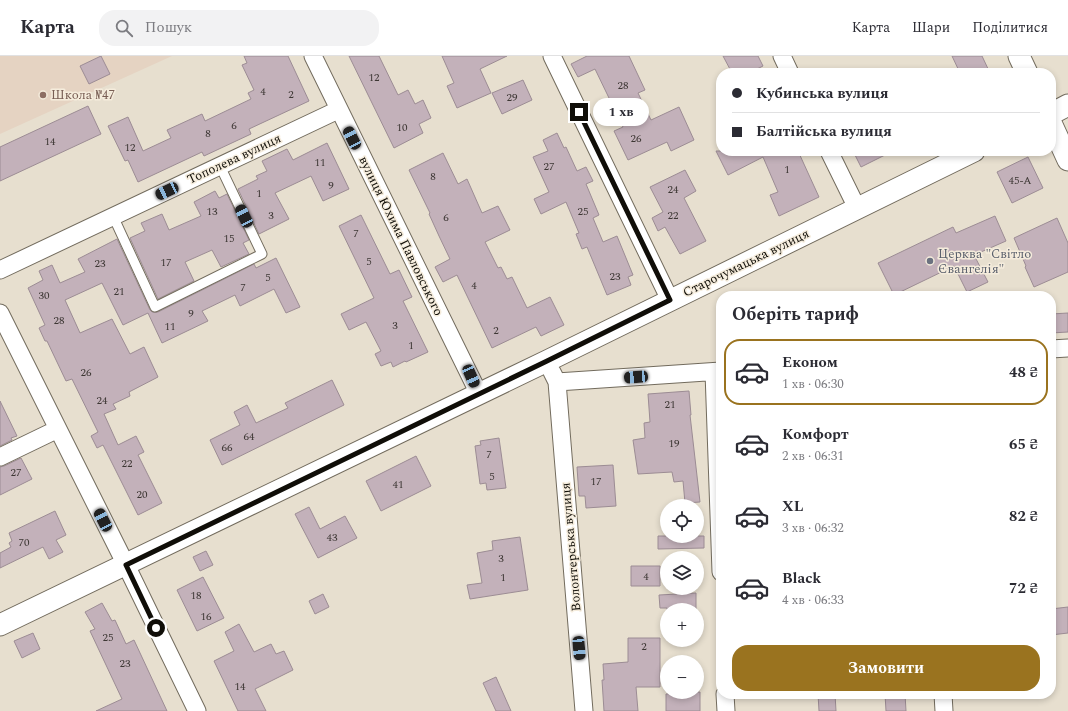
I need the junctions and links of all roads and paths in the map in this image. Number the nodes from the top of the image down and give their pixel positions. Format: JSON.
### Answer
{"nodes":[{"id":1,"x":312,"y":56,"type":"edge"},
{"id":2,"x":552,"y":56,"type":"edge"},
{"id":3,"x":782,"y":56,"type":"edge"},
{"id":4,"x":1019,"y":56,"type":"edge"},
{"id":5,"x":788,"y":68,"type":"edge"},
{"id":6,"x":1025,"y":68,"type":"edge"},
{"id":7,"x":1068,"y":105,"type":"edge"},
{"id":8,"x":338,"y":110,"type":"junction"},
{"id":9,"x":1056,"y":111,"type":"edge"},
{"id":10,"x":1056,"y":134,"type":"edge"},
{"id":11,"x":831,"y":156,"type":"edge"},
{"id":12,"x":964,"y":156,"type":"edge"},
{"id":13,"x":1068,"y":160,"type":"edge"},
{"id":14,"x":220,"y":166,"type":"junction"},
{"id":15,"x":857,"y":208,"type":"junction"},
{"id":16,"x":113,"y":216,"type":"junction"},
{"id":17,"x":0,"y":270,"type":"edge"},
{"id":18,"x":670,"y":300,"type":"junction"},
{"id":19,"x":0,"y":313,"type":"edge"},
{"id":20,"x":1068,"y":348,"type":"edge"},
{"id":21,"x":1056,"y":349,"type":"edge"},
{"id":22,"x":547,"y":361,"type":"junction"},
{"id":23,"x":716,"y":371,"type":"edge"},
{"id":24,"x":557,"y":382,"type":"junction"},
{"id":25,"x":479,"y":394,"type":"junction"},
{"id":26,"x":58,"y":429,"type":"junction"},
{"id":27,"x":0,"y":457,"type":"edge"},
{"id":28,"x":126,"y":565,"type":"junction"},
{"id":29,"x":0,"y":626,"type":"edge"},
{"id":30,"x":725,"y":699,"type":"edge"},
{"id":31,"x":944,"y":699,"type":"edge"},
{"id":32,"x":197,"y":711,"type":"edge"},
{"id":33,"x":584,"y":711,"type":"edge"},
{"id":34,"x":726,"y":711,"type":"edge"},
{"id":35,"x":944,"y":711,"type":"edge"}],
"edges":[{"from":1,"to":8,"type":"street","name":"вулиця Юхима Павловського"},
{"from":2,"to":18,"type":"street"},
{"from":3,"to":5,"type":"street"},
{"from":4,"to":6,"type":"street"},
{"from":7,"to":9,"type":"street"},
{"from":8,"to":14,"type":"street","name":"Тополева вулиця"},
{"from":8,"to":25,"type":"street","name":"вулиця Юхима Павловського"},
{"from":10,"to":13,"type":"street"},
{"from":11,"to":15,"type":"street"},
{"from":12,"to":15,"type":"street","name":"Старочумацька вулиця"},
{"from":14,"to":16,"type":"street","name":"Тополева вулиця"},
{"from":14,"to":16,"type":"lane"},
{"from":15,"to":18,"type":"street","name":"Старочумацька вулиця"},
{"from":16,"to":17,"type":"street","name":"Тополева вулиця"},
{"from":18,"to":22,"type":"street","name":"Старочумацька вулиця"},
{"from":19,"to":26,"type":"street"},
{"from":20,"to":21,"type":"street"},
{"from":22,"to":24,"type":"street"},
{"from":22,"to":25,"type":"street","name":"Старочумацька вулиця"},
{"from":23,"to":24,"type":"street"},
{"from":24,"to":33,"type":"street","name":"Волонтерська вулиця"},
{"from":25,"to":28,"type":"street","name":"Старочумацька вулиця"},
{"from":26,"to":27,"type":"street"},
{"from":26,"to":28,"type":"street"},
{"from":28,"to":29,"type":"street","name":"Старочумацька вулиця"},
{"from":28,"to":32,"type":"street"},
{"from":30,"to":34,"type":"street"},
{"from":31,"to":35,"type":"street"}]}
